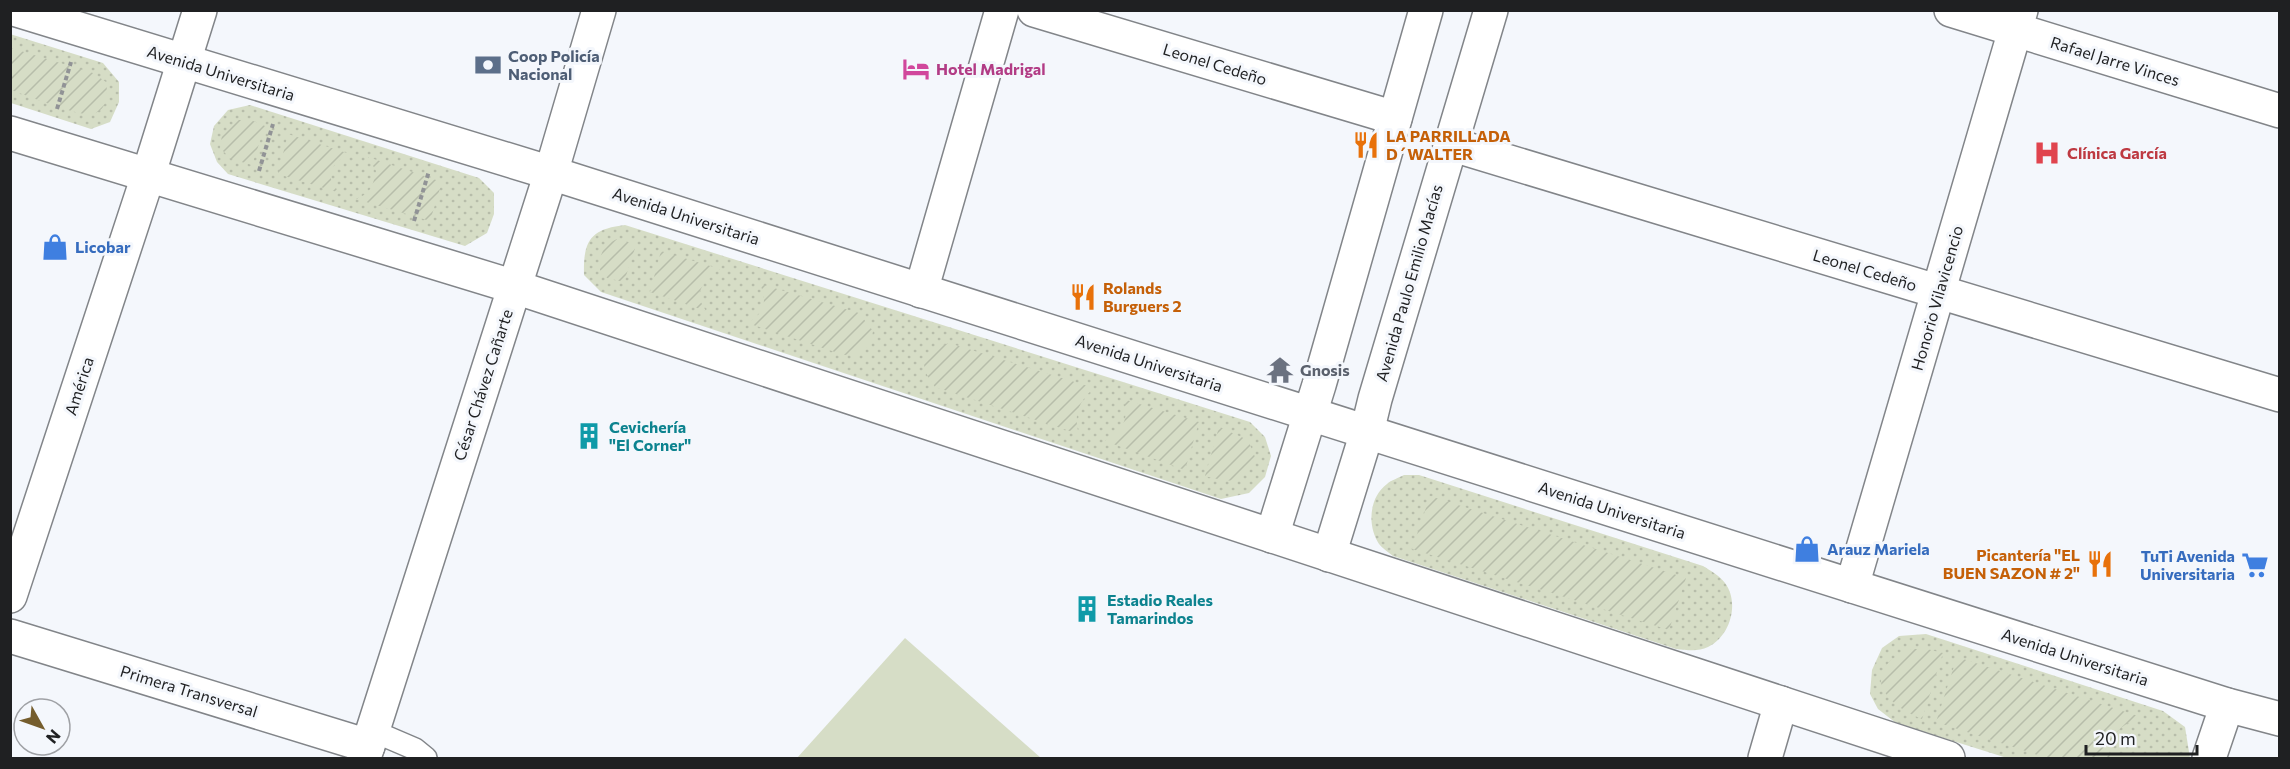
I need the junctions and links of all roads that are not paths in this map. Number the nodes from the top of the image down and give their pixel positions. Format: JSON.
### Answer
{"nodes":[{"id":1,"x":17,"y":10,"type":"edge"},
{"id":2,"x":200,"y":10,"type":"edge"},
{"id":3,"x":599,"y":10,"type":"edge"},
{"id":4,"x":1002,"y":10,"type":"edge"},
{"id":5,"x":1034,"y":10,"type":"edge"},
{"id":6,"x":1426,"y":10,"type":"edge"},
{"id":7,"x":1491,"y":10,"type":"edge"},
{"id":8,"x":1952,"y":10,"type":"edge"},
{"id":9,"x":2018,"y":20,"type":"edge"},
{"id":10,"x":184,"y":61,"type":"junction"},
{"id":11,"x":2280,"y":111,"type":"edge"},
{"id":12,"x":1395,"y":118,"type":"junction"},
{"id":13,"x":10,"y":133,"type":"edge"},
{"id":14,"x":1450,"y":144,"type":"junction"},
{"id":15,"x":551,"y":173,"type":"junction"},
{"id":16,"x":148,"y":176,"type":"junction"},
{"id":17,"x":514,"y":287,"type":"junction"},
{"id":18,"x":921,"y":291,"type":"junction"},
{"id":19,"x":1939,"y":292,"type":"junction"},
{"id":20,"x":2280,"y":395,"type":"edge"},
{"id":21,"x":1314,"y":399,"type":"junction"},
{"id":22,"x":1375,"y":399,"type":"junction"},
{"id":23,"x":1367,"y":432,"type":"junction"},
{"id":24,"x":1272,"y":536,"type":"junction"},
{"id":25,"x":1329,"y":555,"type":"junction"},
{"id":26,"x":1852,"y":586,"type":"junction"},
{"id":27,"x":10,"y":596,"type":"edge"},
{"id":28,"x":10,"y":636,"type":"edge"},
{"id":29,"x":1781,"y":704,"type":"junction"},
{"id":30,"x":2227,"y":705,"type":"junction"},
{"id":31,"x":2280,"y":719,"type":"edge"},
{"id":32,"x":368,"y":745,"type":"edge"},
{"id":33,"x":426,"y":759,"type":"edge"},
{"id":34,"x":1765,"y":759,"type":"edge"},
{"id":35,"x":1948,"y":759,"type":"edge"},
{"id":36,"x":2209,"y":759,"type":"edge"}],
"edges":[{"from":1,"to":10,"type":"main road","name":"Avenida Universitaria"},
{"from":2,"to":10,"type":"main road","name":"América"},
{"from":3,"to":15,"type":"main road","name":"César Chávez Cañarte"},
{"from":4,"to":18,"type":"main road"},
{"from":5,"to":12,"type":"main road","name":"Leonel Cedeño"},
{"from":6,"to":12,"type":"main road"},
{"from":7,"to":14,"type":"main road","name":"Avenida Paulo Emilio Macías"},
{"from":8,"to":9,"type":"main road","name":"Rafael Jarre Vinces"},
{"from":9,"to":11,"type":"main road","name":"Rafael Jarre Vinces"},
{"from":9,"to":19,"type":"main road","name":"Honorio Vilavicencio"},
{"from":10,"to":15,"type":"main road","name":"Avenida Universitaria"},
{"from":10,"to":16,"type":"main road","name":"América"},
{"from":12,"to":21,"type":"main road"},
{"from":13,"to":16,"type":"main road"},
{"from":14,"to":19,"type":"main road","name":"Leonel Cedeño"},
{"from":14,"to":22,"type":"main road","name":"Avenida Paulo Emilio Macías"},
{"from":15,"to":17,"type":"main road","name":"César Chávez Cañarte"},
{"from":15,"to":18,"type":"main road","name":"Avenida Universitaria"},
{"from":16,"to":17,"type":"main road"},
{"from":16,"to":27,"type":"main road","name":"América"},
{"from":17,"to":24,"type":"main road"},
{"from":17,"to":32,"type":"main road","name":"César Chávez Cañarte"},
{"from":18,"to":21,"type":"main road","name":"Avenida Universitaria"},
{"from":19,"to":20,"type":"main road","name":"Leonel Cedeño"},
{"from":19,"to":26,"type":"main road","name":"Honorio Vilavicencio"},
{"from":21,"to":22,"type":"main road"},
{"from":21,"to":23,"type":"main road","name":"Avenida Universitaria"},
{"from":21,"to":24,"type":"main road"},
{"from":22,"to":23,"type":"main road","name":"Avenida Paulo Emilio Macías"},
{"from":23,"to":25,"type":"main road","name":"Avenida Paulo Emilio Macías"},
{"from":23,"to":26,"type":"main road","name":"Avenida Universitaria"},
{"from":24,"to":25,"type":"main road"},
{"from":25,"to":29,"type":"main road"},
{"from":26,"to":30,"type":"main road","name":"Avenida Universitaria"},
{"from":28,"to":32,"type":"main road","name":"Primera Transversal"},
{"from":29,"to":34,"type":"main road"},
{"from":29,"to":35,"type":"main road"},
{"from":30,"to":31,"type":"main road","name":"Avenida Universitaria"},
{"from":30,"to":36,"type":"main road"},
{"from":32,"to":33,"type":"lane"}]}
